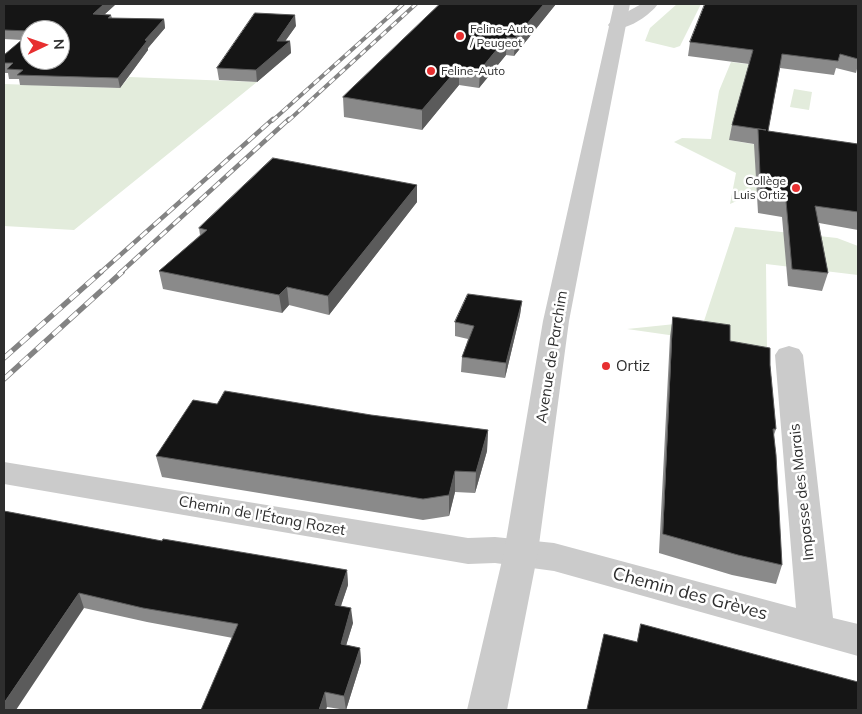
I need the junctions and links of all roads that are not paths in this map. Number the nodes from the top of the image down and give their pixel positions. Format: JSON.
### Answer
{"nodes":[{"id":1,"x":650,"y":4,"type":"edge"},
{"id":2,"x":619,"y":15,"type":"edge"},
{"id":3,"x":789,"y":355,"type":"dead end"},
{"id":4,"x":4,"y":473,"type":"edge"},
{"id":5,"x":522,"y":552,"type":"junction"},
{"id":6,"x":816,"y":628,"type":"junction"},
{"id":7,"x":858,"y":640,"type":"edge"},
{"id":8,"x":487,"y":710,"type":"edge"}],
"edges":[{"from":1,"to":2,"type":"street"},
{"from":2,"to":5,"type":"street","name":"Avenue de Parchim"},
{"from":3,"to":6,"type":"street","name":"Impasse des Marais"},
{"from":4,"to":5,"type":"street","name":"Chemin de l'Étang Rozet"},
{"from":5,"to":6,"type":"street","name":"Chemin des Grèves"},
{"from":5,"to":8,"type":"street","name":"Avenue de Parchim"},
{"from":6,"to":7,"type":"street","name":"Chemin des Grèves"}]}
